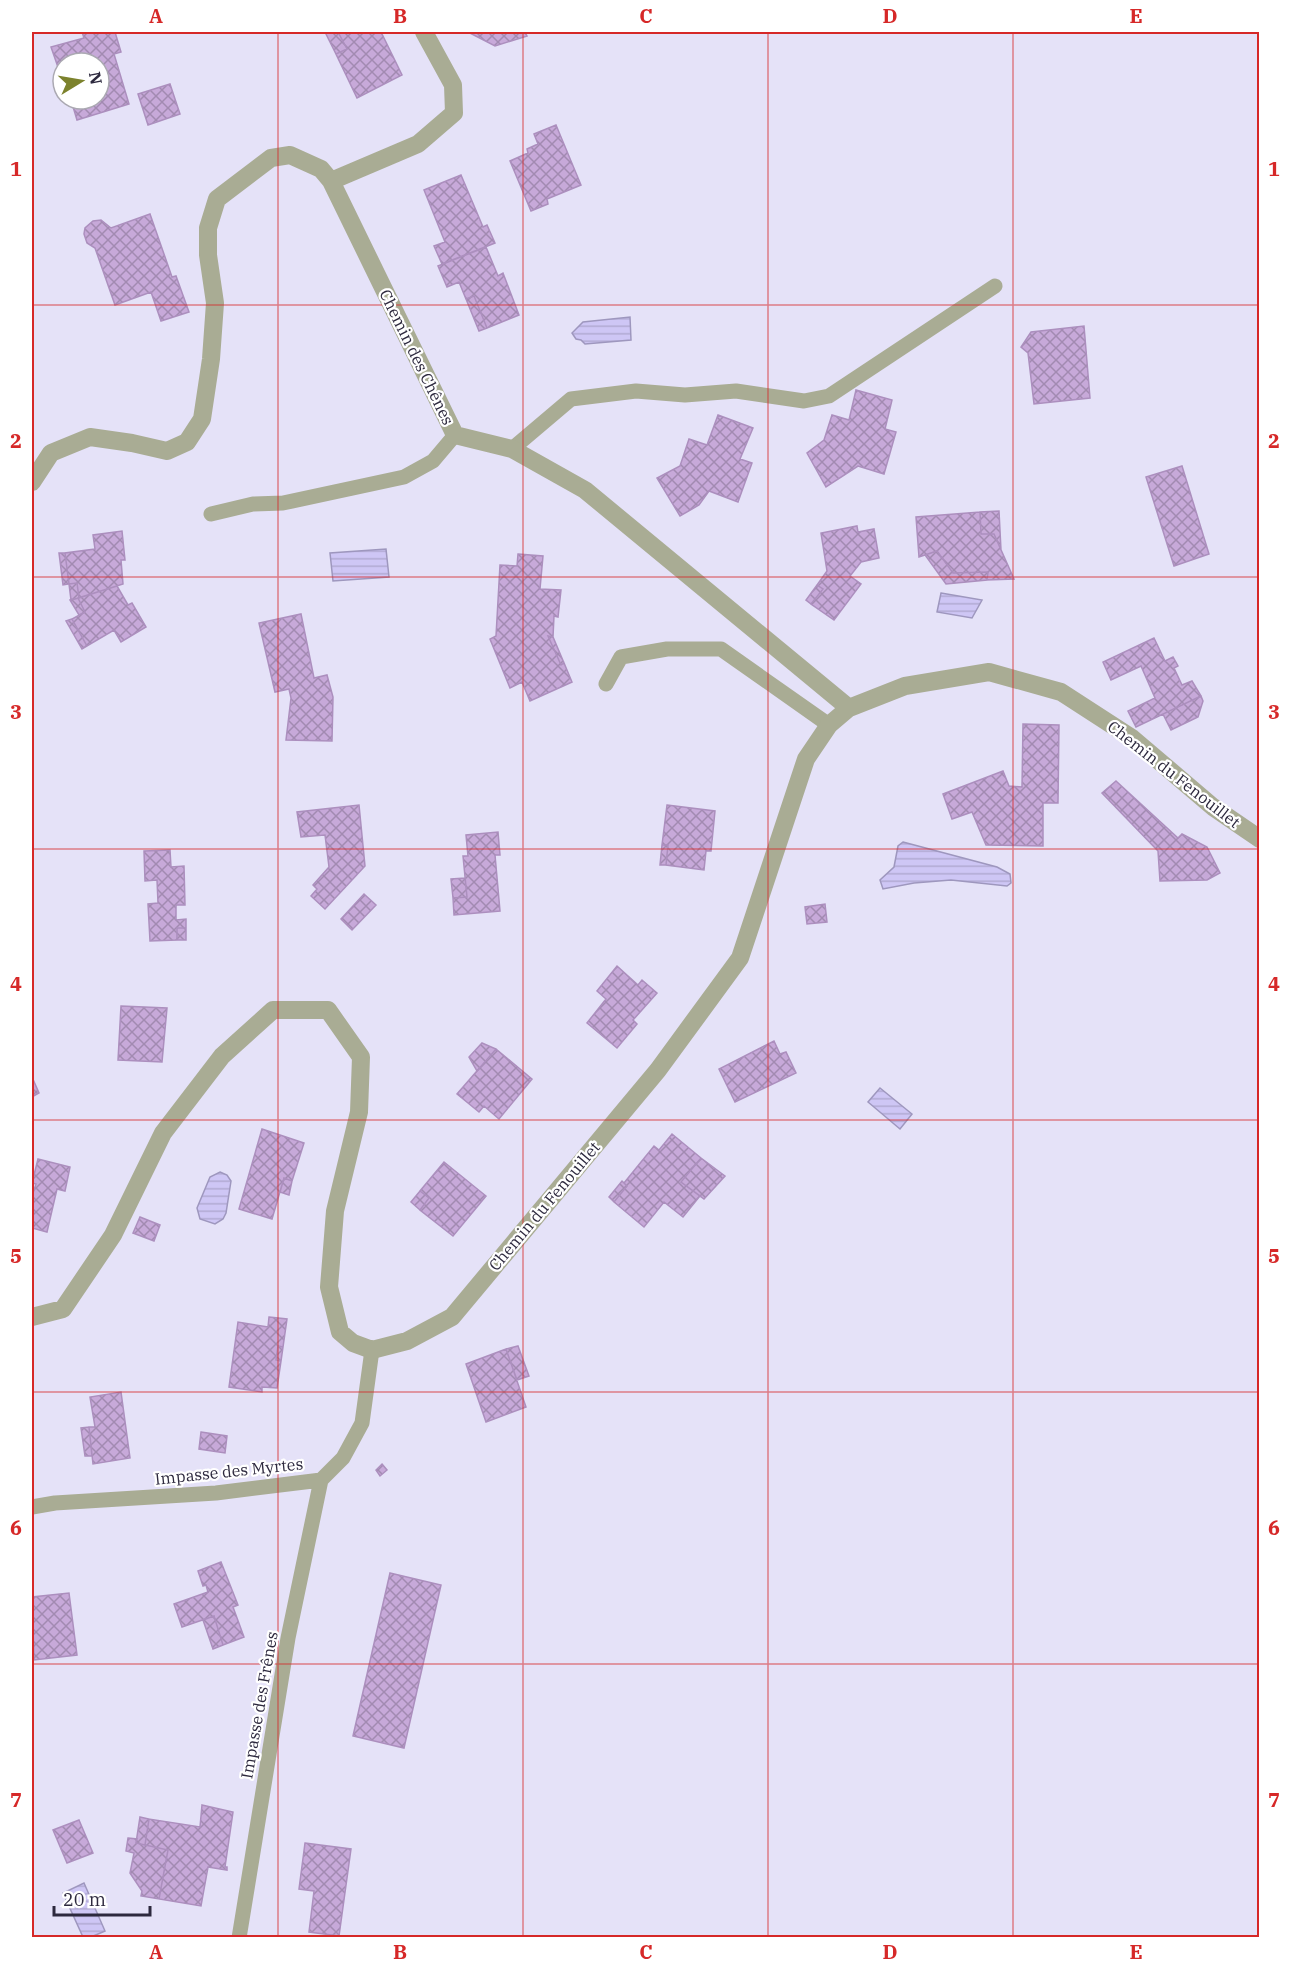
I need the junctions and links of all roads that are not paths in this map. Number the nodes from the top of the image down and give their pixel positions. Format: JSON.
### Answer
{"nodes":[{"id":1,"x":424,"y":32,"type":"edge"},
{"id":2,"x":331,"y":181,"type":"junction"},
{"id":3,"x":995,"y":286,"type":"dead end"},
{"id":4,"x":455,"y":435,"type":"junction"},
{"id":5,"x":512,"y":448,"type":"junction"},
{"id":6,"x":32,"y":482,"type":"edge"},
{"id":7,"x":211,"y":514,"type":"dead end"},
{"id":8,"x":606,"y":684,"type":"dead end"},
{"id":9,"x":849,"y":708,"type":"junction"},
{"id":10,"x":829,"y":725,"type":"junction"},
{"id":11,"x":1260,"y":839,"type":"edge"},
{"id":12,"x":32,"y":1317,"type":"edge"},
{"id":13,"x":372,"y":1350,"type":"junction"},
{"id":14,"x":321,"y":1480,"type":"junction"},
{"id":15,"x":32,"y":1507,"type":"edge"},
{"id":16,"x":239,"y":1938,"type":"edge"}],
"edges":[{"from":1,"to":2,"type":"street"},
{"from":2,"to":4,"type":"street","name":"Chemin des Chênes"},
{"from":2,"to":6,"type":"street"},
{"from":3,"to":5,"type":"lane"},
{"from":4,"to":5,"type":"street","name":"Chemin des Chênes"},
{"from":4,"to":7,"type":"lane"},
{"from":5,"to":9,"type":"street","name":"Chemin des Chênes"},
{"from":8,"to":10,"type":"lane"},
{"from":9,"to":10,"type":"street","name":"Chemin du Fenouillet"},
{"from":9,"to":11,"type":"street","name":"Chemin du Fenouillet"},
{"from":10,"to":13,"type":"street","name":"Chemin du Fenouillet"},
{"from":12,"to":13,"type":"street"},
{"from":13,"to":14,"type":"lane","name":"Impasse des Myrtes"},
{"from":14,"to":15,"type":"lane","name":"Impasse des Myrtes"},
{"from":14,"to":16,"type":"lane","name":"Impasse des Frênes"}]}
